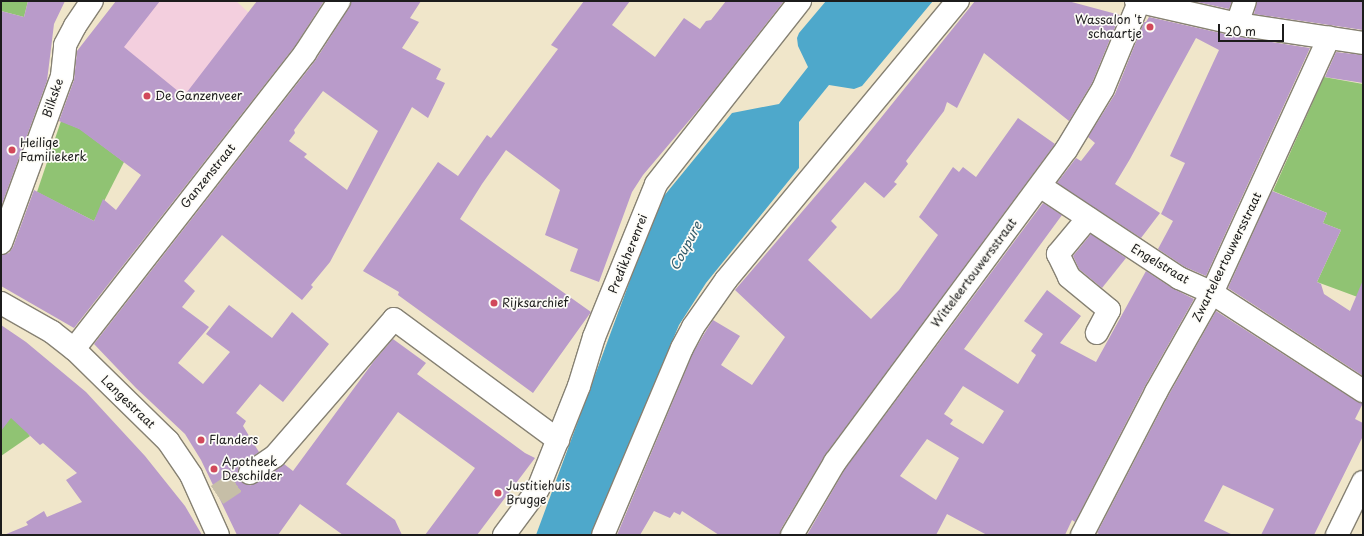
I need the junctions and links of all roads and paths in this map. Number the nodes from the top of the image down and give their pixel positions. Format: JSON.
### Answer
{"nodes":[{"id":1,"x":92,"y":1,"type":"edge"},
{"id":2,"x":339,"y":1,"type":"edge"},
{"id":3,"x":800,"y":1,"type":"edge"},
{"id":4,"x":958,"y":1,"type":"edge"},
{"id":5,"x":1244,"y":1,"type":"edge"},
{"id":6,"x":1138,"y":2,"type":"edge"},
{"id":7,"x":1237,"y":24,"type":"junction"},
{"id":8,"x":1329,"y":37,"type":"junction"},
{"id":9,"x":1363,"y":43,"type":"edge"},
{"id":10,"x":1040,"y":186,"type":"junction"},
{"id":11,"x":1088,"y":218,"type":"junction"},
{"id":12,"x":1,"y":243,"type":"edge"},
{"id":13,"x":1212,"y":293,"type":"junction"},
{"id":14,"x":1,"y":303,"type":"edge"},
{"id":15,"x":1097,"y":332,"type":"dead end"},
{"id":16,"x":74,"y":349,"type":"junction"},
{"id":17,"x":1363,"y":391,"type":"edge"},
{"id":18,"x":558,"y":440,"type":"junction"},
{"id":19,"x":250,"y":473,"type":"tunnel mouth"},
{"id":20,"x":1363,"y":482,"type":"edge"},
{"id":21,"x":218,"y":535,"type":"edge"},
{"id":22,"x":504,"y":535,"type":"edge"},
{"id":23,"x":603,"y":535,"type":"edge"},
{"id":24,"x":792,"y":535,"type":"edge"},
{"id":25,"x":1082,"y":535,"type":"edge"},
{"id":26,"x":1337,"y":535,"type":"edge"}],
"edges":[{"from":1,"to":12,"type":"street","name":"Bilkske"},
{"from":2,"to":16,"type":"street","name":"Ganzenstraat"},
{"from":3,"to":18,"type":"street","name":"Predikherenrei"},
{"from":4,"to":23,"type":"street"},
{"from":5,"to":7,"type":"street"},
{"from":6,"to":7,"type":"street"},
{"from":6,"to":10,"type":"street","name":"Witteleertouwersstraat"},
{"from":7,"to":8,"type":"street"},
{"from":8,"to":9,"type":"street"},
{"from":8,"to":13,"type":"street","name":"Zwarteleertouwersstraat"},
{"from":10,"to":11,"type":"street","name":"Engelstraat"},
{"from":10,"to":24,"type":"street","name":"Witteleertouwersstraat"},
{"from":11,"to":13,"type":"street","name":"Engelstraat"},
{"from":11,"to":15,"type":"street"},
{"from":13,"to":17,"type":"street","name":"Engelstraat"},
{"from":13,"to":25,"type":"street","name":"Zwarteleertouwersstraat"},
{"from":14,"to":16,"type":"street","name":"Langestraat"},
{"from":16,"to":21,"type":"street","name":"Langestraat"},
{"from":18,"to":19,"type":"street"},
{"from":18,"to":22,"type":"street","name":"Predikherenrei"},
{"from":20,"to":26,"type":"street"}]}
